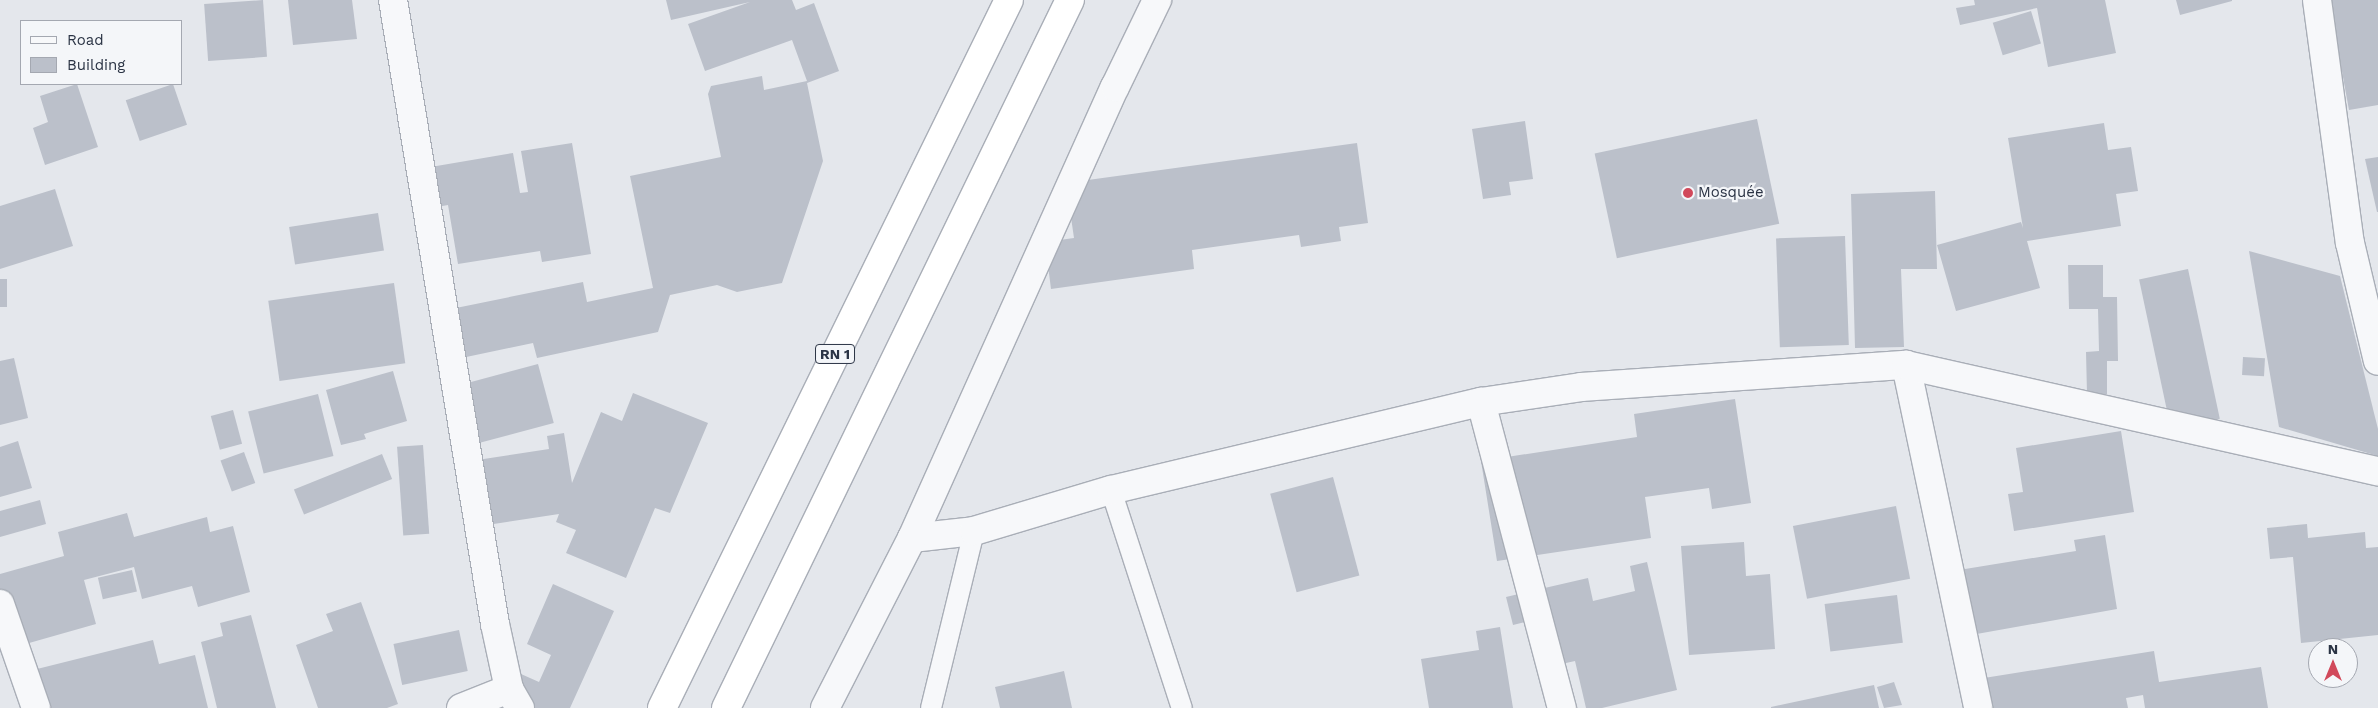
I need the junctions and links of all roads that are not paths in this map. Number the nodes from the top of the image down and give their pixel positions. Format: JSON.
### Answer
{"nodes":[{"id":1,"x":393,"y":0,"type":"edge"},
{"id":2,"x":1009,"y":0,"type":"edge"},
{"id":3,"x":1070,"y":0,"type":"edge"},
{"id":4,"x":1157,"y":0,"type":"edge"},
{"id":5,"x":2316,"y":0,"type":"edge"},
{"id":6,"x":2372,"y":310,"type":"edge"},
{"id":7,"x":2378,"y":361,"type":"edge"},
{"id":8,"x":1906,"y":365,"type":"junction"},
{"id":9,"x":1481,"y":402,"type":"junction"},
{"id":10,"x":2378,"y":471,"type":"edge"},
{"id":11,"x":1111,"y":490,"type":"junction"},
{"id":12,"x":974,"y":531,"type":"junction"},
{"id":13,"x":912,"y":538,"type":"junction"},
{"id":14,"x":0,"y":604,"type":"edge"},
{"id":15,"x":514,"y":699,"type":"edge"},
{"id":16,"x":36,"y":708,"type":"edge"},
{"id":17,"x":461,"y":708,"type":"edge"},
{"id":18,"x":662,"y":708,"type":"edge"},
{"id":19,"x":726,"y":708,"type":"edge"},
{"id":20,"x":825,"y":708,"type":"edge"},
{"id":21,"x":931,"y":708,"type":"edge"},
{"id":22,"x":1182,"y":708,"type":"edge"},
{"id":23,"x":1562,"y":708,"type":"edge"},
{"id":24,"x":1978,"y":708,"type":"edge"}],
"edges":[{"from":1,"to":15,"type":"street"},
{"from":2,"to":18,"type":"highway","number":"RN 1"},
{"from":3,"to":19,"type":"highway"},
{"from":4,"to":13,"type":"street"},
{"from":5,"to":6,"type":"street"},
{"from":6,"to":7,"type":"street"},
{"from":8,"to":9,"type":"street"},
{"from":8,"to":10,"type":"street"},
{"from":8,"to":24,"type":"street"},
{"from":9,"to":11,"type":"street"},
{"from":9,"to":23,"type":"street"},
{"from":11,"to":12,"type":"street"},
{"from":11,"to":22,"type":"lane"},
{"from":12,"to":13,"type":"street"},
{"from":12,"to":21,"type":"lane"},
{"from":13,"to":20,"type":"street"},
{"from":14,"to":16,"type":"street"},
{"from":15,"to":17,"type":"street"}]}
